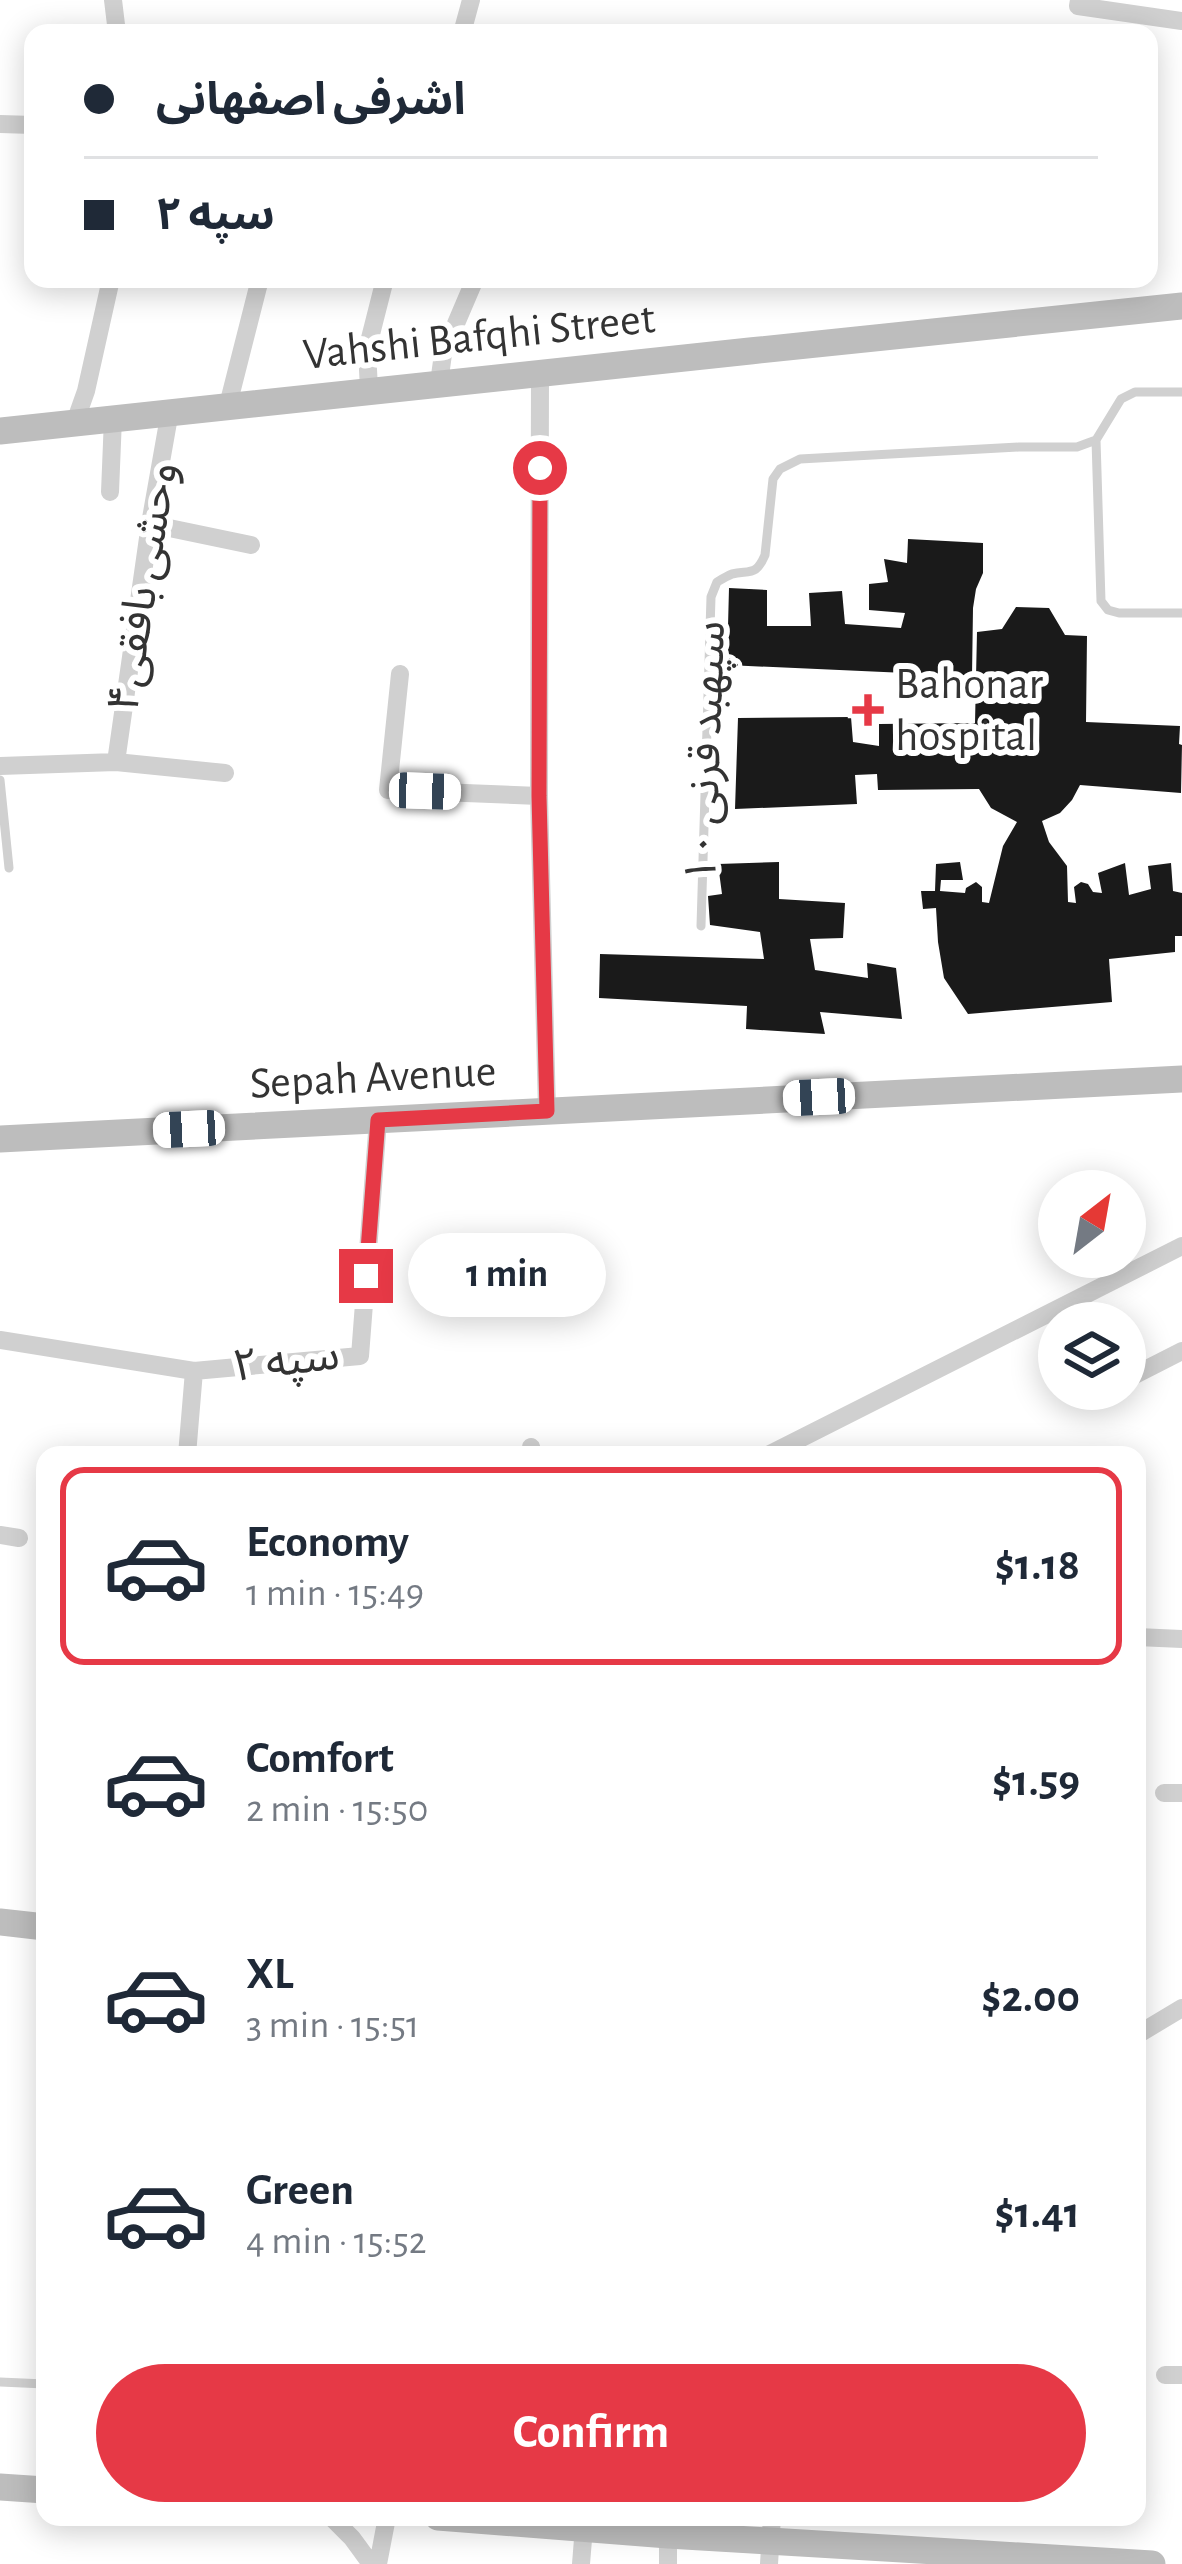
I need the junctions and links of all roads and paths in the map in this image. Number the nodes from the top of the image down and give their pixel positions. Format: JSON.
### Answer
{"nodes":[{"id":1,"x":1079,"y":3,"type":"edge"},
{"id":2,"x":1182,"y":21,"type":"edge"},
{"id":3,"x":109,"y":288,"type":"edge"},
{"id":4,"x":258,"y":288,"type":"edge"},
{"id":5,"x":383,"y":288,"type":"edge"},
{"id":6,"x":471,"y":288,"type":"edge"},
{"id":7,"x":1182,"y":306,"type":"edge"},
{"id":8,"x":540,"y":374,"type":"junction"},
{"id":9,"x":439,"y":382,"type":"junction"},
{"id":10,"x":369,"y":389,"type":"junction"},
{"id":11,"x":1182,"y":392,"type":"edge"},
{"id":12,"x":229,"y":405,"type":"junction"},
{"id":13,"x":170,"y":411,"type":"junction"},
{"id":14,"x":113,"y":418,"type":"junction"},
{"id":15,"x":75,"y":422,"type":"junction"},
{"id":16,"x":0,"y":430,"type":"edge"},
{"id":17,"x":1096,"y":440,"type":"junction"},
{"id":18,"x":110,"y":492,"type":"dead end"},
{"id":19,"x":150,"y":524,"type":"junction"},
{"id":20,"x":251,"y":545,"type":"dead end"},
{"id":21,"x":1182,"y":613,"type":"edge"},
{"id":22,"x":400,"y":674,"type":"dead end"},
{"id":23,"x":116,"y":762,"type":"junction"},
{"id":24,"x":0,"y":766,"type":"edge"},
{"id":25,"x":225,"y":773,"type":"dead end"},
{"id":26,"x":0,"y":780,"type":"edge"},
{"id":27,"x":539,"y":796,"type":"junction"},
{"id":28,"x":9,"y":868,"type":"dead end"},
{"id":29,"x":700,"y":926,"type":"dead end"},
{"id":30,"x":1182,"y":1079,"type":"edge"},
{"id":31,"x":547,"y":1111,"type":"junction"},
{"id":32,"x":378,"y":1120,"type":"junction"},
{"id":33,"x":0,"y":1139,"type":"edge"},
{"id":34,"x":1182,"y":1246,"type":"edge"},
{"id":35,"x":0,"y":1340,"type":"edge"},
{"id":36,"x":1182,"y":1351,"type":"edge"},
{"id":37,"x":1146,"y":1369,"type":"edge"},
{"id":38,"x":194,"y":1372,"type":"junction"},
{"id":39,"x":188,"y":1446,"type":"edge"},
{"id":40,"x":786,"y":1446,"type":"edge"},
{"id":41,"x":1146,"y":1637,"type":"edge"},
{"id":42,"x":1182,"y":1639,"type":"edge"},
{"id":43,"x":0,"y":1922,"type":"edge"},
{"id":44,"x":36,"y":1926,"type":"edge"},
{"id":45,"x":1182,"y":2008,"type":"edge"},
{"id":46,"x":1146,"y":2030,"type":"edge"},
{"id":47,"x":0,"y":2382,"type":"edge"},
{"id":48,"x":36,"y":2384,"type":"edge"},
{"id":49,"x":0,"y":2487,"type":"edge"},
{"id":50,"x":36,"y":2489,"type":"edge"},
{"id":51,"x":340,"y":2526,"type":"edge"},
{"id":52,"x":385,"y":2526,"type":"edge"},
{"id":53,"x":569,"y":2526,"type":"edge"},
{"id":54,"x":584,"y":2527,"type":"junction"},
{"id":55,"x":668,"y":2535,"type":"junction"},
{"id":56,"x":770,"y":2540,"type":"edge"},
{"id":57,"x":374,"y":2564,"type":"edge"},
{"id":58,"x":581,"y":2564,"type":"edge"},
{"id":59,"x":668,"y":2564,"type":"edge"},
{"id":60,"x":1152,"y":2564,"type":"edge"}],
"edges":[{"from":1,"to":2,"type":"street"},
{"from":3,"to":15,"type":"street"},
{"from":4,"to":12,"type":"street"},
{"from":5,"to":10,"type":"street"},
{"from":6,"to":9,"type":"street"},
{"from":7,"to":8,"type":"street","name":"Vahshi Bafqhi Street"},
{"from":8,"to":9,"type":"street","name":"Vahshi Bafqhi Street"},
{"from":8,"to":27,"type":"street"},
{"from":9,"to":10,"type":"street","name":"Vahshi Bafqhi Street"},
{"from":10,"to":12,"type":"street","name":"Vahshi Bafqhi Street"},
{"from":11,"to":17,"type":"lane"},
{"from":12,"to":13,"type":"street","name":"Vahshi Bafqhi Street"},
{"from":13,"to":14,"type":"street","name":"Vahshi Bafqhi Street"},
{"from":13,"to":19,"type":"street","name":"وحشی بافقی۴"},
{"from":14,"to":15,"type":"street","name":"Vahshi Bafqhi Street"},
{"from":14,"to":18,"type":"street"},
{"from":15,"to":16,"type":"street","name":"Vahshi Bafqhi Street"},
{"from":17,"to":21,"type":"lane"},
{"from":17,"to":29,"type":"lane","name":"سپهبد قرنی ۱۰"},
{"from":19,"to":20,"type":"street"},
{"from":19,"to":23,"type":"street","name":"وحشی بافقی۴"},
{"from":22,"to":27,"type":"street"},
{"from":23,"to":24,"type":"street"},
{"from":23,"to":25,"type":"street"},
{"from":26,"to":28,"type":"lane"},
{"from":27,"to":31,"type":"street"},
{"from":30,"to":31,"type":"street","name":"Sepah Avenue"},
{"from":31,"to":32,"type":"street","name":"Sepah Avenue"},
{"from":32,"to":33,"type":"street","name":"Sepah Avenue"},
{"from":32,"to":38,"type":"street","name":"سپه ۲"},
{"from":34,"to":40,"type":"street"},
{"from":35,"to":38,"type":"street"},
{"from":36,"to":37,"type":"street"},
{"from":38,"to":39,"type":"street"},
{"from":41,"to":42,"type":"street"},
{"from":43,"to":44,"type":"street"},
{"from":45,"to":46,"type":"street"},
{"from":47,"to":48,"type":"lane"},
{"from":49,"to":50,"type":"street"},
{"from":51,"to":57,"type":"street"},
{"from":52,"to":57,"type":"street"},
{"from":53,"to":54,"type":"street"},
{"from":54,"to":55,"type":"street"},
{"from":54,"to":58,"type":"street"},
{"from":55,"to":56,"type":"street"},
{"from":55,"to":59,"type":"street"},
{"from":56,"to":60,"type":"street"}]}
